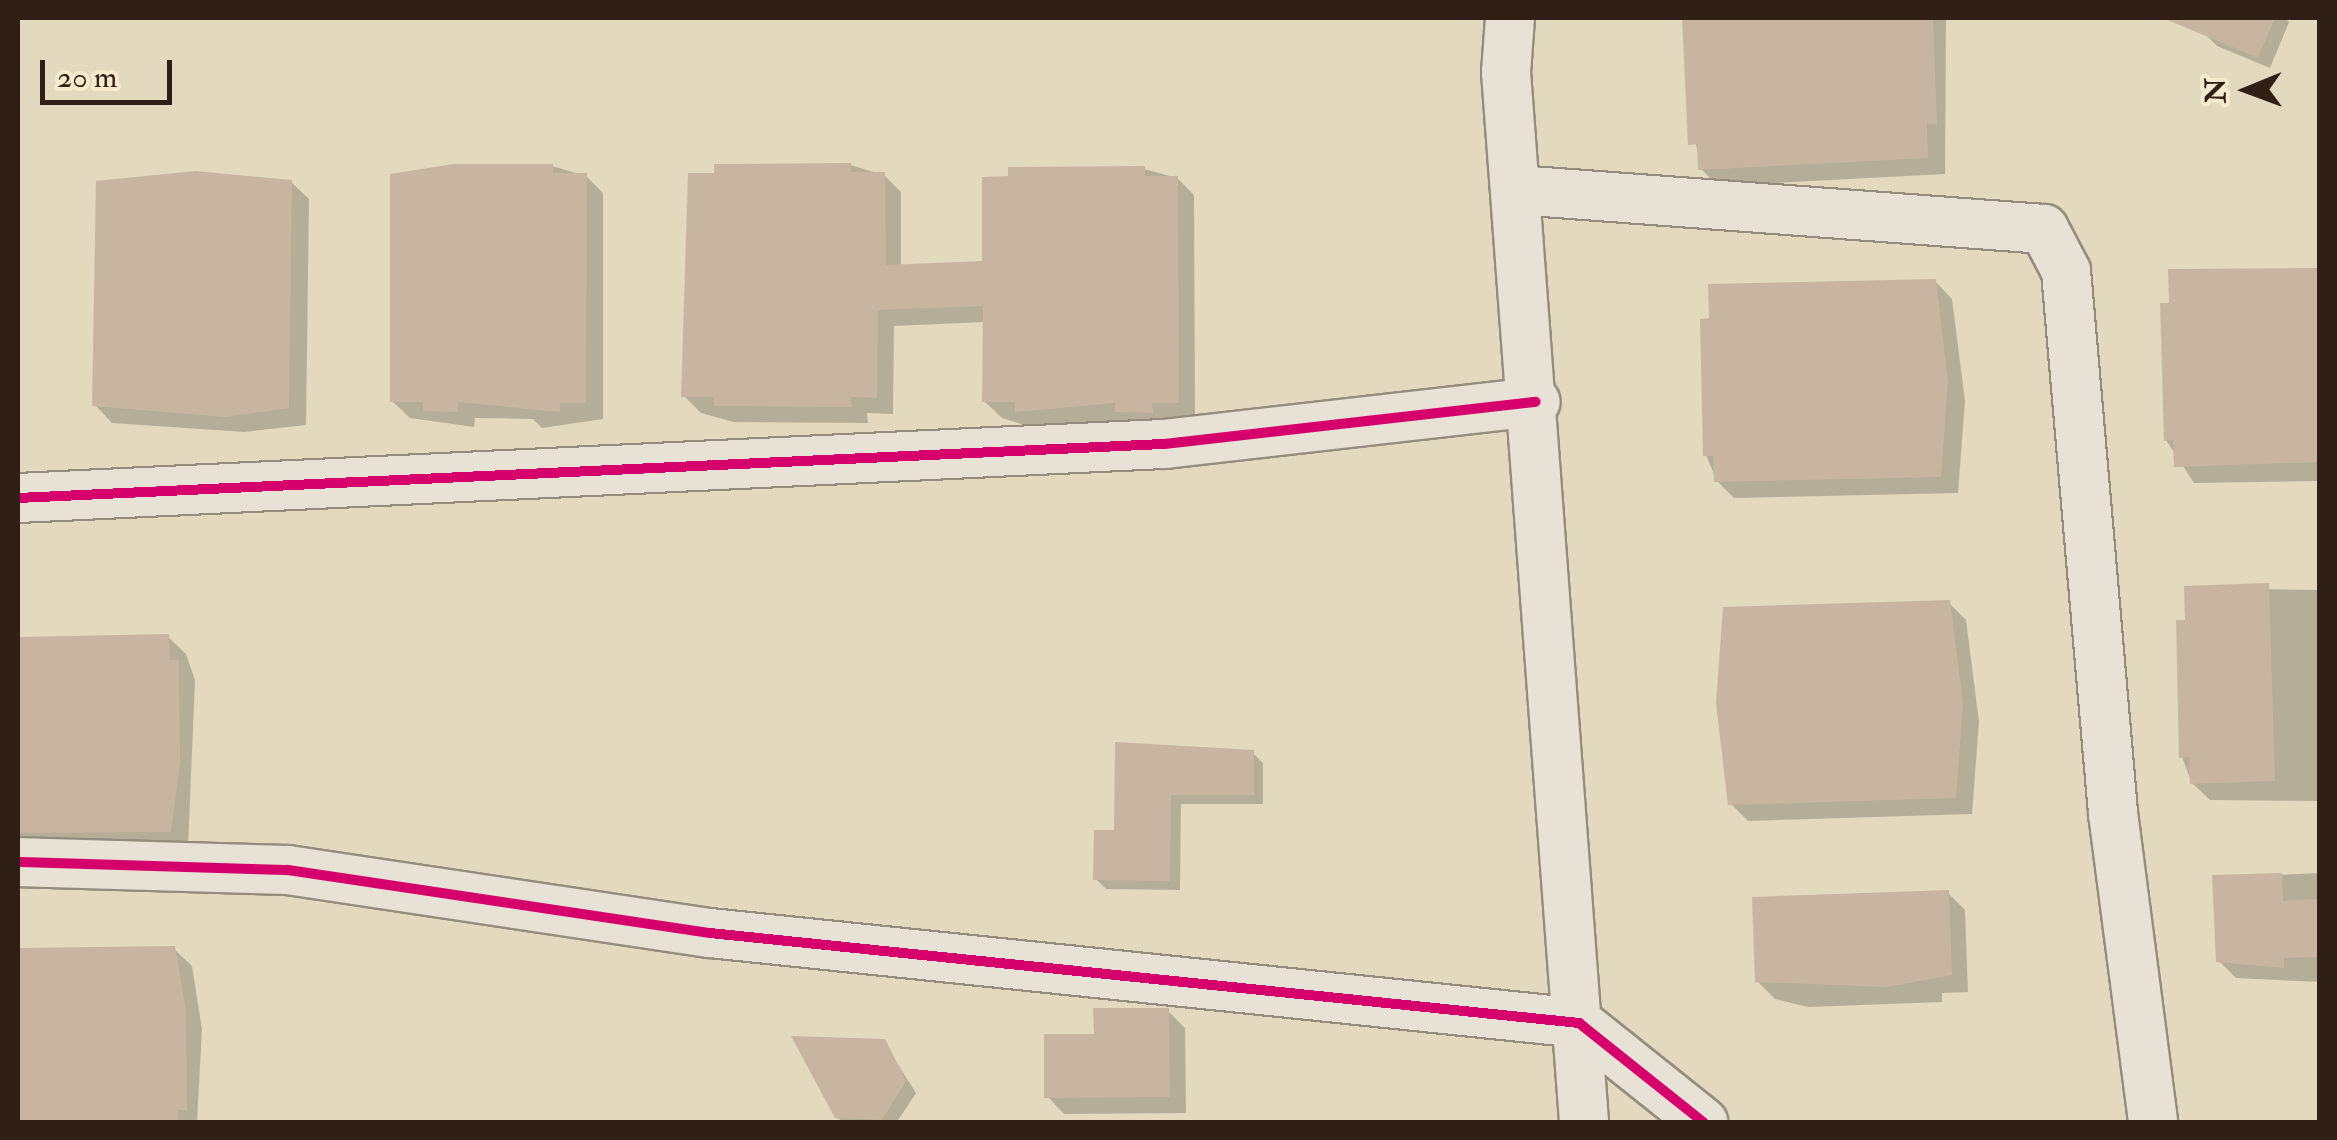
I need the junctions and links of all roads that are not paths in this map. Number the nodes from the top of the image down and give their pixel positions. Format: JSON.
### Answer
{"nodes":[{"id":1,"x":1510,"y":18,"type":"edge"},
{"id":2,"x":1517,"y":190,"type":"junction"},
{"id":3,"x":1536,"y":402,"type":"junction"},
{"id":4,"x":18,"y":498,"type":"edge"},
{"id":5,"x":18,"y":862,"type":"edge"},
{"id":6,"x":1578,"y":1023,"type":"junction"},
{"id":7,"x":1584,"y":1122,"type":"edge"},
{"id":8,"x":1703,"y":1122,"type":"edge"},
{"id":9,"x":2153,"y":1122,"type":"edge"}],
"edges":[{"from":1,"to":2,"type":"street"},
{"from":2,"to":3,"type":"street"},
{"from":2,"to":9,"type":"street"},
{"from":3,"to":4,"type":"street"},
{"from":3,"to":6,"type":"street"},
{"from":5,"to":6,"type":"street"},
{"from":6,"to":7,"type":"street"},
{"from":6,"to":8,"type":"street"}]}
